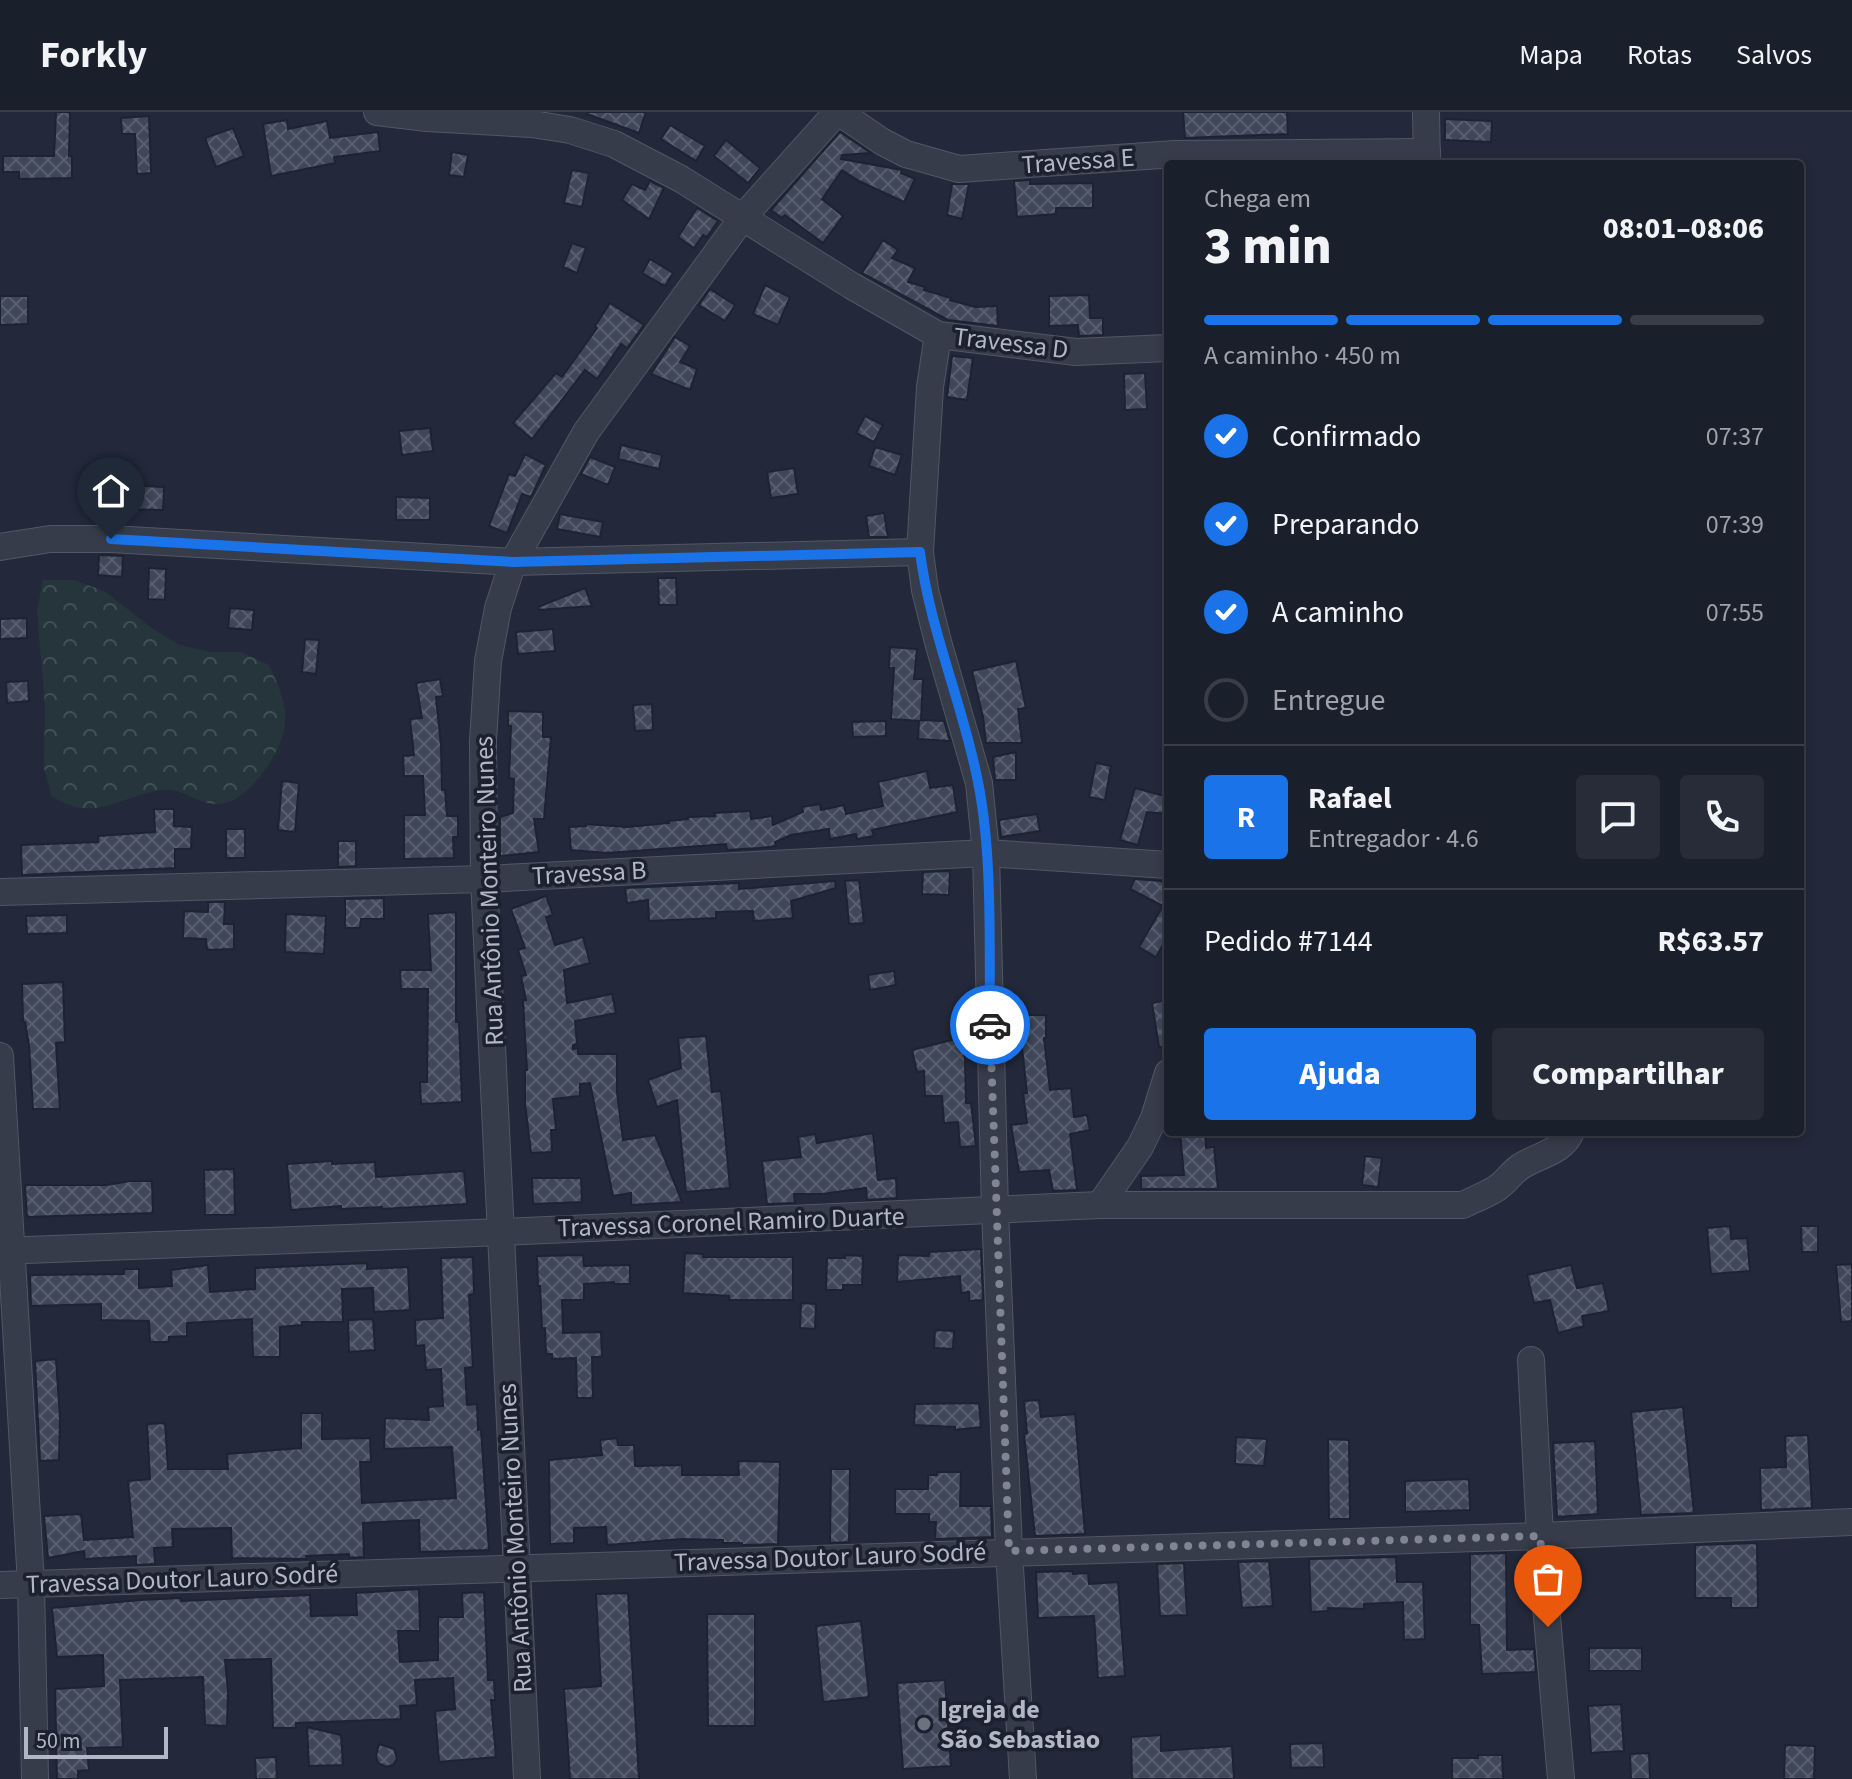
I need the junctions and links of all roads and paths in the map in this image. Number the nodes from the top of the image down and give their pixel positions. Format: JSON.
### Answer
{"nodes":[{"id":1,"x":377,"y":112,"type":"edge"},
{"id":2,"x":838,"y":112,"type":"edge"},
{"id":3,"x":1426,"y":112,"type":"edge"},
{"id":4,"x":426,"y":115,"type":"edge"},
{"id":5,"x":1427,"y":158,"type":"edge"},
{"id":6,"x":743,"y":217,"type":"junction"},
{"id":7,"x":938,"y":335,"type":"junction"},
{"id":8,"x":1164,"y":348,"type":"edge"},
{"id":9,"x":0,"y":547,"type":"edge"},
{"id":10,"x":920,"y":552,"type":"junction"},
{"id":11,"x":513,"y":562,"type":"junction"},
{"id":12,"x":986,"y":853,"type":"junction"},
{"id":13,"x":1164,"y":865,"type":"edge"},
{"id":14,"x":484,"y":879,"type":"junction"},
{"id":15,"x":0,"y":892,"type":"edge"},
{"id":16,"x":0,"y":1056,"type":"edge"},
{"id":17,"x":1164,"y":1086,"type":"edge"},
{"id":18,"x":1569,"y":1136,"type":"edge"},
{"id":19,"x":1100,"y":1205,"type":"junction"},
{"id":20,"x":995,"y":1211,"type":"junction"},
{"id":21,"x":503,"y":1232,"type":"junction"},
{"id":22,"x":6,"y":1251,"type":"edge"},
{"id":23,"x":1531,"y":1360,"type":"dead end"},
{"id":24,"x":1852,"y":1522,"type":"edge"},
{"id":25,"x":1540,"y":1536,"type":"junction"},
{"id":26,"x":1009,"y":1551,"type":"junction"},
{"id":27,"x":515,"y":1568,"type":"junction"},
{"id":28,"x":31,"y":1584,"type":"junction"},
{"id":29,"x":0,"y":1585,"type":"edge"},
{"id":30,"x":35,"y":1779,"type":"edge"},
{"id":31,"x":527,"y":1779,"type":"edge"},
{"id":32,"x":1023,"y":1779,"type":"edge"},
{"id":33,"x":1561,"y":1779,"type":"edge"}],
"edges":[{"from":1,"to":4,"type":"street","name":"Travessa D"},
{"from":2,"to":5,"type":"street","name":"Travessa E"},
{"from":2,"to":6,"type":"street","name":"Rua Antônio Monteiro Nunes"},
{"from":3,"to":5,"type":"street"},
{"from":4,"to":6,"type":"street","name":"Travessa D"},
{"from":6,"to":7,"type":"street","name":"Travessa D"},
{"from":6,"to":11,"type":"street","name":"Rua Antônio Monteiro Nunes"},
{"from":7,"to":8,"type":"street","name":"Travessa D"},
{"from":7,"to":10,"type":"street"},
{"from":9,"to":11,"type":"street"},
{"from":10,"to":11,"type":"street"},
{"from":10,"to":12,"type":"street"},
{"from":11,"to":14,"type":"street","name":"Rua Antônio Monteiro Nunes"},
{"from":12,"to":13,"type":"street","name":"Travessa B"},
{"from":12,"to":14,"type":"street","name":"Travessa B"},
{"from":12,"to":20,"type":"street"},
{"from":14,"to":15,"type":"street","name":"Travessa B"},
{"from":14,"to":21,"type":"street","name":"Rua Antônio Monteiro Nunes"},
{"from":16,"to":22,"type":"street"},
{"from":17,"to":19,"type":"street"},
{"from":18,"to":19,"type":"street","name":"Travessa Coronel Ramiro Duarte"},
{"from":19,"to":20,"type":"street","name":"Travessa Coronel Ramiro Duarte"},
{"from":20,"to":21,"type":"street","name":"Travessa Coronel Ramiro Duarte"},
{"from":20,"to":26,"type":"street"},
{"from":21,"to":22,"type":"street","name":"Travessa Coronel Ramiro Duarte"},
{"from":21,"to":27,"type":"street","name":"Rua Antônio Monteiro Nunes"},
{"from":22,"to":28,"type":"street"},
{"from":23,"to":25,"type":"street"},
{"from":24,"to":25,"type":"street","name":"Travessa Doutor Lauro Sodré"},
{"from":25,"to":26,"type":"street","name":"Travessa Doutor Lauro Sodré"},
{"from":25,"to":33,"type":"street"},
{"from":26,"to":27,"type":"street","name":"Travessa Doutor Lauro Sodré"},
{"from":26,"to":32,"type":"street"},
{"from":27,"to":28,"type":"street","name":"Travessa Doutor Lauro Sodré"},
{"from":27,"to":31,"type":"street","name":"Rua Antônio Monteiro Nunes"},
{"from":28,"to":29,"type":"street","name":"Travessa Doutor Lauro Sodré"},
{"from":28,"to":30,"type":"street"}]}
